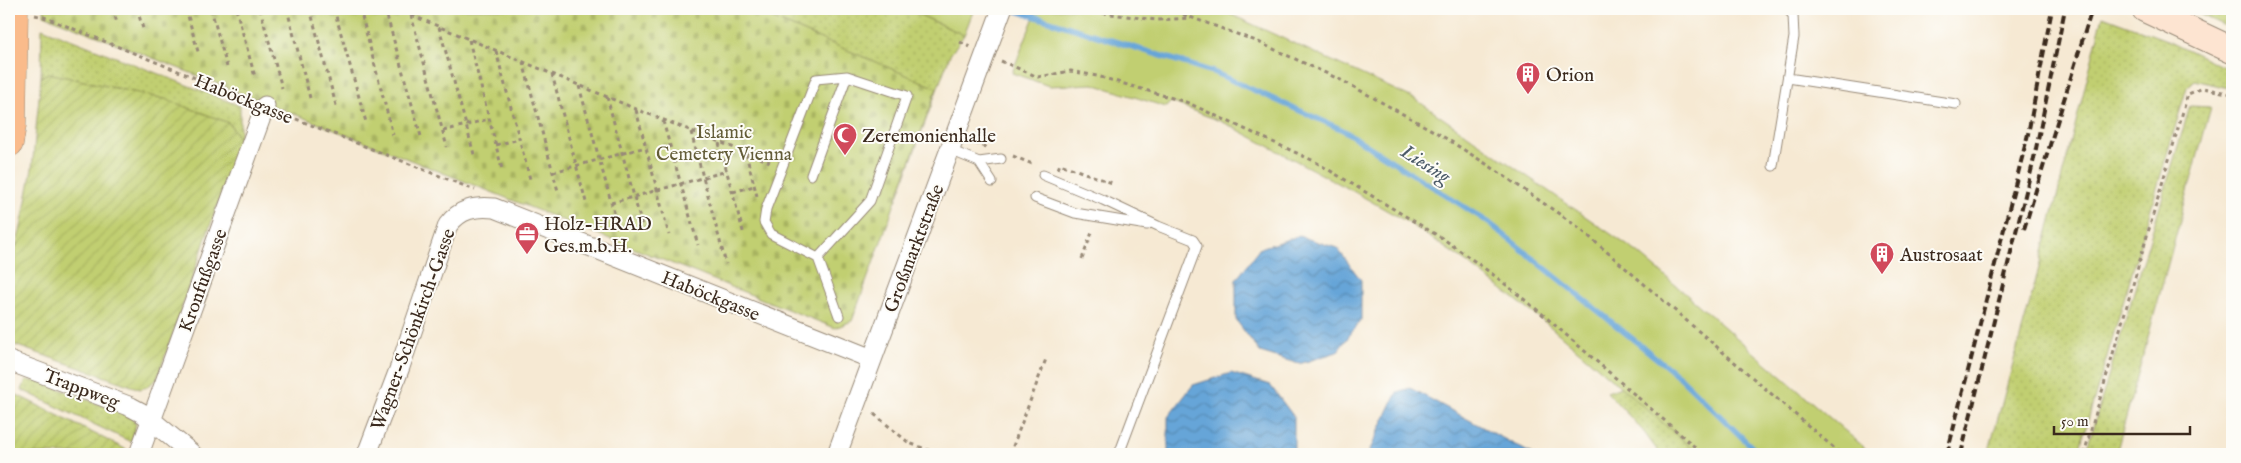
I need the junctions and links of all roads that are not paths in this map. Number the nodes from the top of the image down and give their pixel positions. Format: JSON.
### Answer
{"nodes":[{"id":1,"x":1002,"y":9,"type":"edge"},
{"id":2,"x":1787,"y":9,"type":"edge"},
{"id":3,"x":2145,"y":9,"type":"edge"},
{"id":4,"x":14,"y":10,"type":"edge"},
{"id":5,"x":2232,"y":50,"type":"edge"},
{"id":6,"x":847,"y":76,"type":"junction"},
{"id":7,"x":1788,"y":78,"type":"junction"},
{"id":8,"x":1956,"y":104,"type":"dead end"},
{"id":9,"x":265,"y":106,"type":"road end"},
{"id":10,"x":9,"y":143,"type":"edge"},
{"id":11,"x":950,"y":150,"type":"junction"},
{"id":12,"x":1001,"y":159,"type":"dead end"},
{"id":13,"x":979,"y":162,"type":"junction"},
{"id":14,"x":1773,"y":166,"type":"dead end"},
{"id":15,"x":1043,"y":175,"type":"dead end"},
{"id":16,"x":811,"y":176,"type":"dead end"},
{"id":17,"x":992,"y":182,"type":"dead end"},
{"id":18,"x":1035,"y":198,"type":"dead end"},
{"id":19,"x":494,"y":208,"type":"joint"},
{"id":20,"x":1158,"y":226,"type":"junction"},
{"id":21,"x":818,"y":258,"type":"junction"},
{"id":22,"x":839,"y":316,"type":"dead end"},
{"id":23,"x":872,"y":359,"type":"junction"},
{"id":24,"x":9,"y":361,"type":"edge"},
{"id":25,"x":153,"y":421,"type":"junction"},
{"id":26,"x":140,"y":454,"type":"edge"},
{"id":27,"x":192,"y":454,"type":"edge"},
{"id":28,"x":368,"y":454,"type":"edge"},
{"id":29,"x":837,"y":454,"type":"edge"},
{"id":30,"x":1119,"y":454,"type":"edge"}],
"edges":[{"from":1,"to":11,"type":"street","name":"Großmarktstraße"},
{"from":2,"to":7,"type":"lane"},
{"from":3,"to":5,"type":"main road"},
{"from":4,"to":10,"type":"main road"},
{"from":6,"to":16,"type":"lane"},
{"from":6,"to":21,"type":"lane"},
{"from":6,"to":21,"type":"lane"},
{"from":7,"to":8,"type":"lane"},
{"from":7,"to":14,"type":"lane"},
{"from":9,"to":25,"type":"street","name":"Kronfußgasse"},
{"from":11,"to":13,"type":"lane"},
{"from":11,"to":23,"type":"street","name":"Großmarktstraße"},
{"from":12,"to":13,"type":"lane"},
{"from":13,"to":17,"type":"lane"},
{"from":15,"to":20,"type":"lane"},
{"from":18,"to":20,"type":"lane"},
{"from":19,"to":23,"type":"street","name":"Haböckgasse"},
{"from":19,"to":28,"type":"street","name":"Wagner-Schönkirch-Gasse"},
{"from":20,"to":30,"type":"lane"},
{"from":21,"to":22,"type":"lane"},
{"from":23,"to":29,"type":"street","name":"Großmarktstraße"},
{"from":24,"to":25,"type":"street","name":"Trappweg"},
{"from":25,"to":26,"type":"street","name":"Kronfußgasse"},
{"from":25,"to":27,"type":"street","name":"Trappweg"}]}
